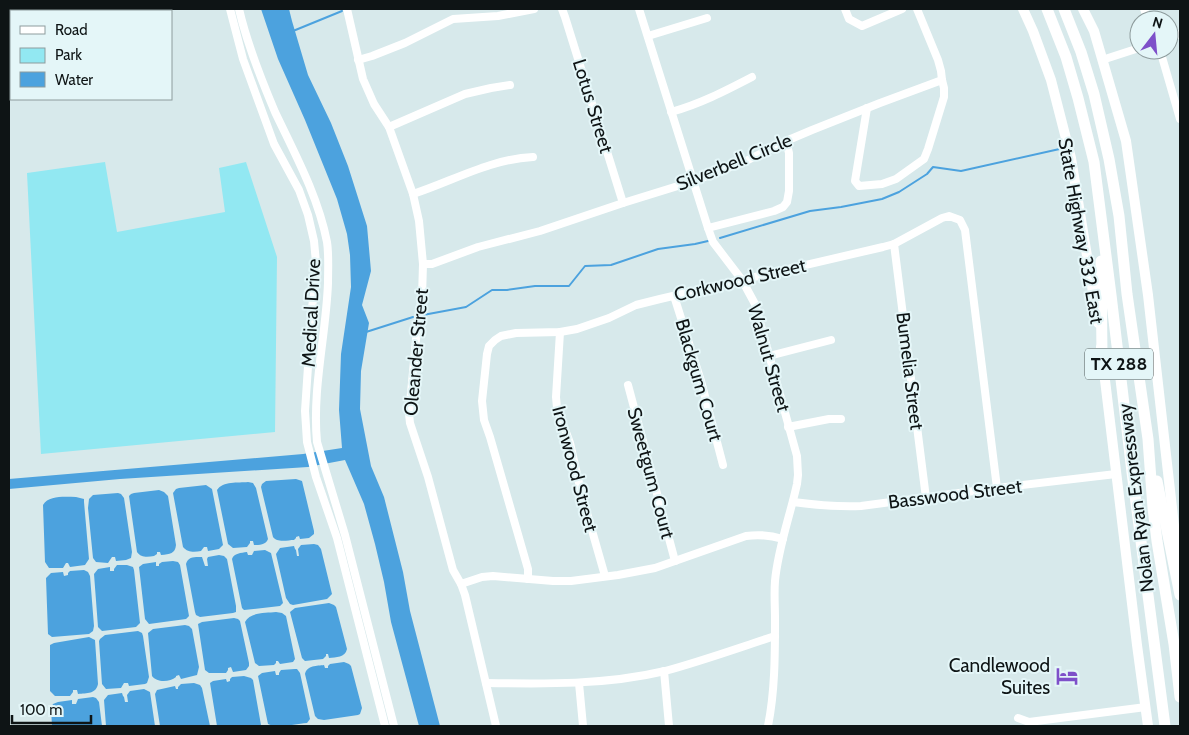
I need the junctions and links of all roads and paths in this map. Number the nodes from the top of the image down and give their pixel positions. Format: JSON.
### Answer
{"nodes":[{"id":1,"x":230,"y":9,"type":"edge"},
{"id":2,"x":239,"y":9,"type":"edge"},
{"id":3,"x":347,"y":9,"type":"edge"},
{"id":4,"x":534,"y":9,"type":"edge"},
{"id":5,"x":562,"y":9,"type":"edge"},
{"id":6,"x":640,"y":9,"type":"edge"},
{"id":7,"x":845,"y":9,"type":"edge"},
{"id":8,"x":902,"y":9,"type":"edge"},
{"id":9,"x":917,"y":9,"type":"edge"},
{"id":10,"x":1023,"y":9,"type":"edge"},
{"id":11,"x":1047,"y":9,"type":"edge"},
{"id":12,"x":1064,"y":9,"type":"edge"},
{"id":13,"x":1083,"y":9,"type":"edge"},
{"id":14,"x":707,"y":18,"type":"dead end"},
{"id":15,"x":648,"y":36,"type":"junction"},
{"id":16,"x":1129,"y":51,"type":"edge"},
{"id":17,"x":358,"y":60,"type":"junction"},
{"id":18,"x":1102,"y":60,"type":"junction"},
{"id":19,"x":1163,"y":60,"type":"edge"},
{"id":20,"x":752,"y":77,"type":"dead end"},
{"id":21,"x":942,"y":80,"type":"junction"},
{"id":22,"x":510,"y":85,"type":"dead end"},
{"id":23,"x":867,"y":108,"type":"junction"},
{"id":24,"x":671,"y":112,"type":"junction"},
{"id":25,"x":1180,"y":119,"type":"edge"},
{"id":26,"x":389,"y":127,"type":"junction"},
{"id":27,"x":786,"y":141,"type":"junction"},
{"id":28,"x":533,"y":157,"type":"dead end"},
{"id":29,"x":694,"y":182,"type":"junction"},
{"id":30,"x":413,"y":194,"type":"junction"},
{"id":31,"x":1100,"y":202,"type":"junction"},
{"id":32,"x":623,"y":203,"type":"junction"},
{"id":33,"x":708,"y":228,"type":"junction"},
{"id":34,"x":894,"y":244,"type":"junction"},
{"id":35,"x":423,"y":264,"type":"junction"},
{"id":36,"x":742,"y":280,"type":"junction"},
{"id":37,"x":674,"y":296,"type":"junction"},
{"id":38,"x":560,"y":332,"type":"junction"},
{"id":39,"x":831,"y":340,"type":"dead end"},
{"id":40,"x":1102,"y":355,"type":"junction"},
{"id":41,"x":769,"y":356,"type":"junction"},
{"id":42,"x":628,"y":386,"type":"dead end"},
{"id":43,"x":841,"y":419,"type":"dead end"},
{"id":44,"x":788,"y":427,"type":"junction"},
{"id":45,"x":1148,"y":439,"type":"junction"},
{"id":46,"x":723,"y":465,"type":"dead end"},
{"id":47,"x":1116,"y":474,"type":"junction"},
{"id":48,"x":326,"y":476,"type":"junction"},
{"id":49,"x":317,"y":479,"type":"junction"},
{"id":50,"x":997,"y":488,"type":"junction"},
{"id":51,"x":926,"y":498,"type":"junction"},
{"id":52,"x":793,"y":502,"type":"junction"},
{"id":53,"x":783,"y":539,"type":"junction"},
{"id":54,"x":675,"y":561,"type":"junction"},
{"id":55,"x":605,"y":576,"type":"junction"},
{"id":56,"x":528,"y":579,"type":"junction"},
{"id":57,"x":461,"y":584,"type":"junction"},
{"id":58,"x":1180,"y":584,"type":"edge"},
{"id":59,"x":1180,"y":595,"type":"edge"},
{"id":60,"x":775,"y":636,"type":"junction"},
{"id":61,"x":664,"y":671,"type":"junction"},
{"id":62,"x":486,"y":683,"type":"junction"},
{"id":63,"x":579,"y":683,"type":"junction"},
{"id":64,"x":1180,"y":697,"type":"edge"},
{"id":65,"x":1146,"y":707,"type":"junction"},
{"id":66,"x":1018,"y":718,"type":"dead end"},
{"id":67,"x":384,"y":726,"type":"edge"},
{"id":68,"x":394,"y":726,"type":"edge"},
{"id":69,"x":496,"y":726,"type":"edge"},
{"id":70,"x":583,"y":726,"type":"edge"},
{"id":71,"x":669,"y":726,"type":"edge"},
{"id":72,"x":768,"y":726,"type":"edge"},
{"id":73,"x":1148,"y":726,"type":"edge"},
{"id":74,"x":1165,"y":726,"type":"edge"}],
"edges":[{"from":1,"to":49,"type":"street","name":"Medical Drive"},
{"from":2,"to":48,"type":"street","name":"Medical Drive"},
{"from":3,"to":17,"type":"street","name":"Oleander Street"},
{"from":4,"to":17,"type":"street"},
{"from":5,"to":32,"type":"street","name":"Lotus Street"},
{"from":6,"to":15,"type":"street","name":"Walnut Street"},
{"from":7,"to":8,"type":"street"},
{"from":9,"to":21,"type":"street"},
{"from":10,"to":40,"type":"main road","name":"State Highway 332 East"},
{"from":11,"to":31,"type":"highway","name":"Nolan Ryan Expressway","number":"TX 288"},
{"from":12,"to":45,"type":"highway","name":"Nolan Ryan Expressway","number":"TX 288"},
{"from":13,"to":18,"type":"main road"},
{"from":14,"to":15,"type":"street"},
{"from":15,"to":24,"type":"street","name":"Walnut Street"},
{"from":16,"to":18,"type":"street"},
{"from":17,"to":26,"type":"street","name":"Oleander Street"},
{"from":18,"to":58,"type":"main road"},
{"from":19,"to":25,"type":"street"},
{"from":20,"to":24,"type":"street"},
{"from":21,"to":23,"type":"street","name":"Silverbell Circle"},
{"from":21,"to":23,"type":"street"},
{"from":22,"to":26,"type":"street"},
{"from":23,"to":27,"type":"street","name":"Silverbell Circle"},
{"from":24,"to":29,"type":"street","name":"Walnut Street"},
{"from":26,"to":30,"type":"street","name":"Oleander Street"},
{"from":27,"to":29,"type":"street","name":"Silverbell Circle"},
{"from":27,"to":33,"type":"street"},
{"from":28,"to":30,"type":"street"},
{"from":29,"to":32,"type":"street","name":"Silverbell Circle"},
{"from":29,"to":33,"type":"street","name":"Walnut Street"},
{"from":30,"to":35,"type":"street","name":"Oleander Street"},
{"from":31,"to":40,"type":"highway"},
{"from":31,"to":74,"type":"highway","name":"Nolan Ryan Expressway","number":"TX 288"},
{"from":32,"to":35,"type":"street","name":"Silverbell Circle"},
{"from":33,"to":36,"type":"street","name":"Walnut Street"},
{"from":34,"to":36,"type":"street","name":"Corkwood Street"},
{"from":34,"to":50,"type":"street","name":"Corkwood Street"},
{"from":34,"to":51,"type":"street","name":"Bumelia Street"},
{"from":35,"to":57,"type":"street","name":"Oleander Street"},
{"from":36,"to":37,"type":"street","name":"Corkwood Street"},
{"from":36,"to":41,"type":"street","name":"Walnut Street"},
{"from":37,"to":38,"type":"street","name":"Corkwood Street"},
{"from":37,"to":46,"type":"street","name":"Blackgum Court"},
{"from":38,"to":55,"type":"street","name":"Ironwood Street"},
{"from":38,"to":56,"type":"street","name":"Corkwood Street"},
{"from":39,"to":41,"type":"street"},
{"from":40,"to":47,"type":"main road","name":"State Highway 332 East"},
{"from":41,"to":44,"type":"street","name":"Walnut Street"},
{"from":42,"to":54,"type":"street","name":"Sweetgum Court"},
{"from":43,"to":44,"type":"street"},
{"from":44,"to":52,"type":"street","name":"Walnut Street"},
{"from":45,"to":59,"type":"highway"},
{"from":45,"to":64,"type":"highway","name":"Nolan Ryan Expressway","number":"TX 288"},
{"from":47,"to":50,"type":"street","name":"Basswood Street"},
{"from":47,"to":65,"type":"main road","name":"State Highway 332 East"},
{"from":48,"to":49,"type":"street"},
{"from":48,"to":68,"type":"street","name":"Medical Drive"},
{"from":49,"to":67,"type":"street","name":"Medical Drive"},
{"from":50,"to":51,"type":"street","name":"Basswood Street"},
{"from":51,"to":52,"type":"street","name":"Basswood Street"},
{"from":52,"to":53,"type":"street","name":"Walnut Street"},
{"from":53,"to":54,"type":"street"},
{"from":53,"to":60,"type":"street","name":"Walnut Street"},
{"from":54,"to":55,"type":"street"},
{"from":55,"to":56,"type":"street"},
{"from":56,"to":57,"type":"street"},
{"from":57,"to":62,"type":"street","name":"Oleander Street"},
{"from":60,"to":61,"type":"street"},
{"from":60,"to":72,"type":"street","name":"Walnut Street"},
{"from":61,"to":63,"type":"street"},
{"from":61,"to":71,"type":"street"},
{"from":62,"to":63,"type":"street"},
{"from":62,"to":69,"type":"street","name":"Oleander Street"},
{"from":63,"to":70,"type":"street"},
{"from":65,"to":66,"type":"street"},
{"from":65,"to":73,"type":"main road","name":"State Highway 332 East"}]}
